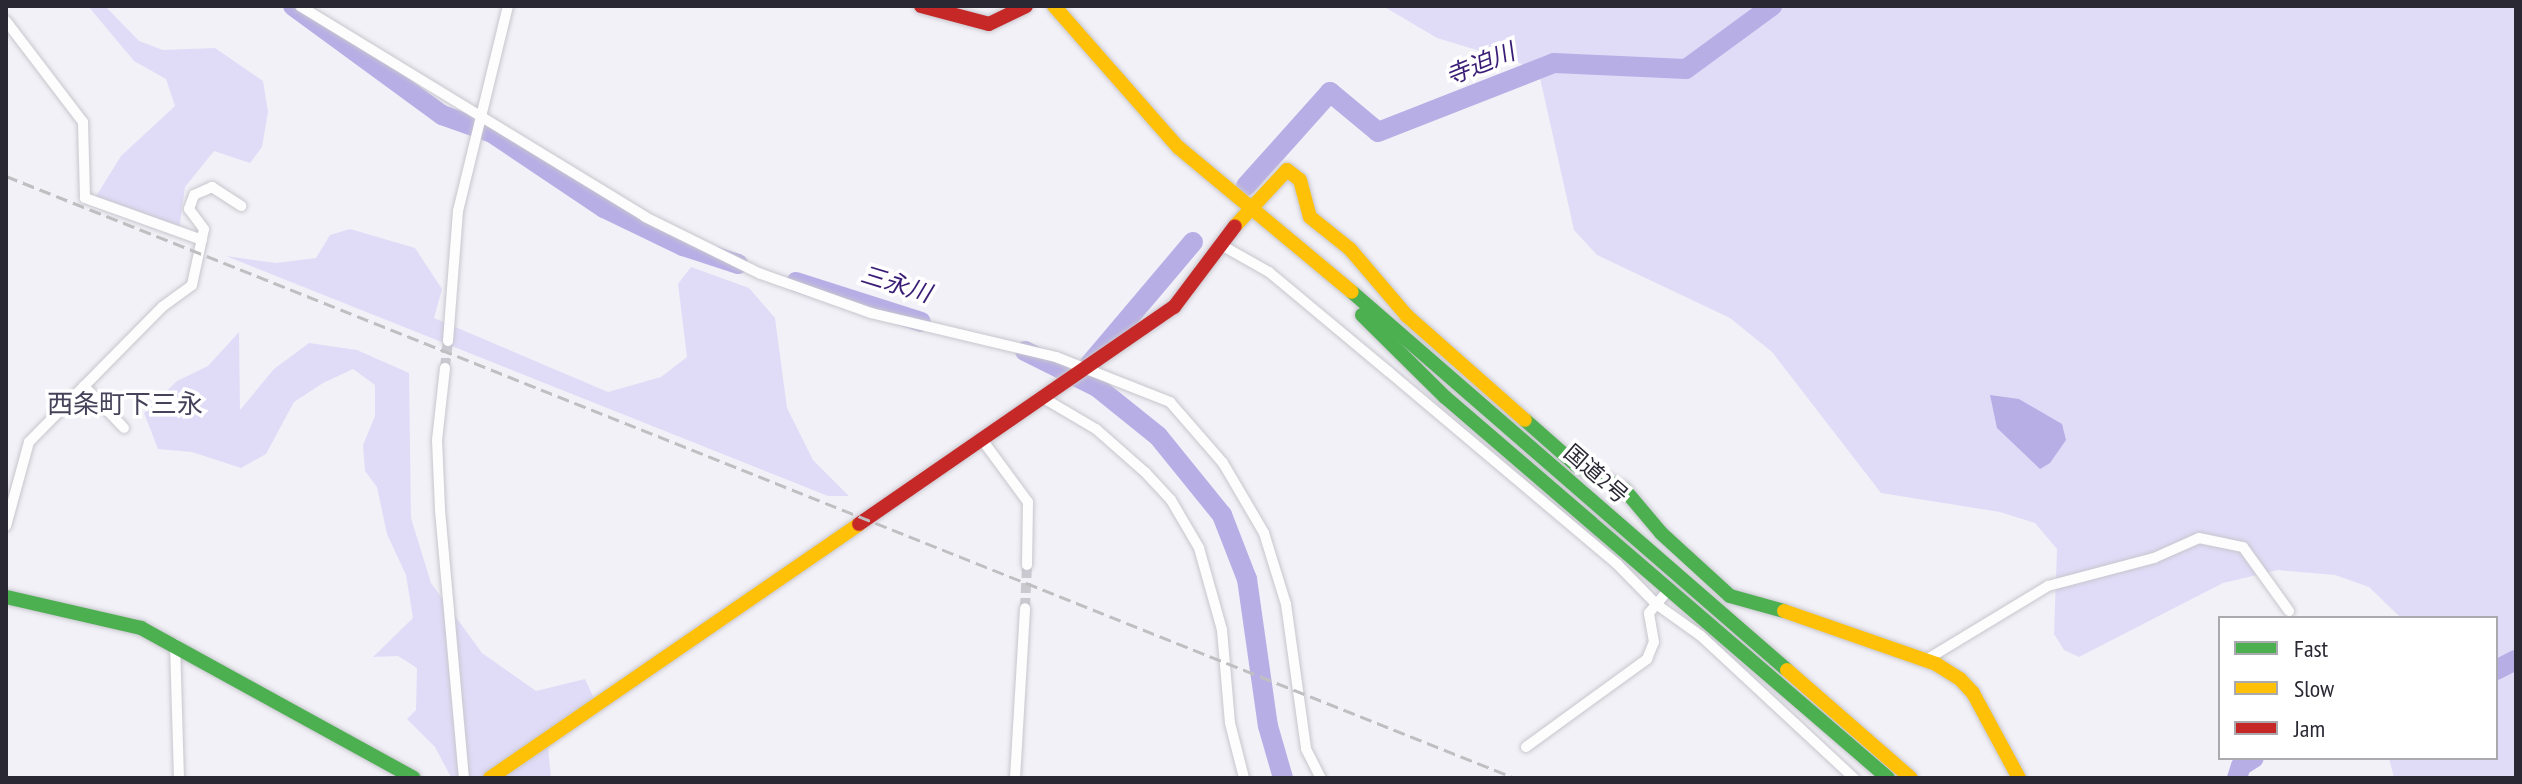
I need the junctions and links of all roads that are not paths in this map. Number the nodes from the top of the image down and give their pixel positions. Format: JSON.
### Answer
{"nodes":[{"id":1,"x":300,"y":6,"type":"edge"},
{"id":2,"x":508,"y":6,"type":"edge"},
{"id":3,"x":921,"y":6,"type":"edge"},
{"id":4,"x":1026,"y":6,"type":"edge"},
{"id":5,"x":1054,"y":6,"type":"edge"},
{"id":6,"x":6,"y":21,"type":"edge"},
{"id":7,"x":481,"y":120,"type":"junction"},
{"id":8,"x":241,"y":206,"type":"dead end"},
{"id":9,"x":1249,"y":208,"type":"junction"},
{"id":10,"x":202,"y":240,"type":"junction"},
{"id":11,"x":1223,"y":246,"type":"junction"},
{"id":12,"x":448,"y":341,"type":"tunnel mouth"},
{"id":13,"x":445,"y":368,"type":"tunnel mouth"},
{"id":14,"x":1088,"y":369,"type":"junction"},
{"id":15,"x":84,"y":386,"type":"junction"},
{"id":16,"x":1045,"y":399,"type":"junction"},
{"id":17,"x":124,"y":428,"type":"dead end"},
{"id":18,"x":983,"y":441,"type":"junction"},
{"id":19,"x":6,"y":526,"type":"edge"},
{"id":20,"x":1027,"y":565,"type":"tunnel mouth"},
{"id":21,"x":1664,"y":595,"type":"dead end"},
{"id":22,"x":6,"y":597,"type":"edge"},
{"id":23,"x":1656,"y":604,"type":"junction"},
{"id":24,"x":1025,"y":608,"type":"tunnel mouth"},
{"id":25,"x":2289,"y":611,"type":"dead end"},
{"id":26,"x":175,"y":644,"type":"junction"},
{"id":27,"x":1926,"y":660,"type":"junction"},
{"id":28,"x":1526,"y":747,"type":"dead end"},
{"id":29,"x":406,"y":776,"type":"edge"},
{"id":30,"x":179,"y":778,"type":"edge"},
{"id":31,"x":464,"y":778,"type":"edge"},
{"id":32,"x":490,"y":778,"type":"edge"},
{"id":33,"x":1015,"y":778,"type":"edge"},
{"id":34,"x":1244,"y":778,"type":"edge"},
{"id":35,"x":1321,"y":778,"type":"edge"},
{"id":36,"x":1854,"y":778,"type":"edge"},
{"id":37,"x":1888,"y":778,"type":"edge"},
{"id":38,"x":1911,"y":778,"type":"edge"},
{"id":39,"x":2019,"y":778,"type":"edge"}],
"edges":[{"from":1,"to":7,"type":"street"},
{"from":2,"to":7,"type":"street"},
{"from":3,"to":4,"type":"main road"},
{"from":5,"to":9,"type":"main road","name":"国道2号"},
{"from":6,"to":10,"type":"street"},
{"from":7,"to":12,"type":"street"},
{"from":7,"to":14,"type":"street"},
{"from":8,"to":10,"type":"street"},
{"from":9,"to":11,"type":"main road"},
{"from":9,"to":27,"type":"main road"},
{"from":9,"to":37,"type":"main road","name":"国道2号"},
{"from":9,"to":38,"type":"main road","name":"国道2号"},
{"from":10,"to":15,"type":"street"},
{"from":11,"to":14,"type":"main road"},
{"from":11,"to":23,"type":"street"},
{"from":13,"to":31,"type":"street"},
{"from":14,"to":16,"type":"main road"},
{"from":14,"to":35,"type":"street"},
{"from":15,"to":17,"type":"street"},
{"from":15,"to":19,"type":"street"},
{"from":16,"to":18,"type":"main road"},
{"from":16,"to":34,"type":"street"},
{"from":18,"to":20,"type":"street"},
{"from":18,"to":32,"type":"main road"},
{"from":21,"to":23,"type":"street"},
{"from":22,"to":26,"type":"main road"},
{"from":23,"to":28,"type":"street"},
{"from":23,"to":36,"type":"street"},
{"from":24,"to":33,"type":"street"},
{"from":25,"to":27,"type":"street"},
{"from":26,"to":29,"type":"main road"},
{"from":26,"to":30,"type":"street"},
{"from":27,"to":39,"type":"main road"}]}
